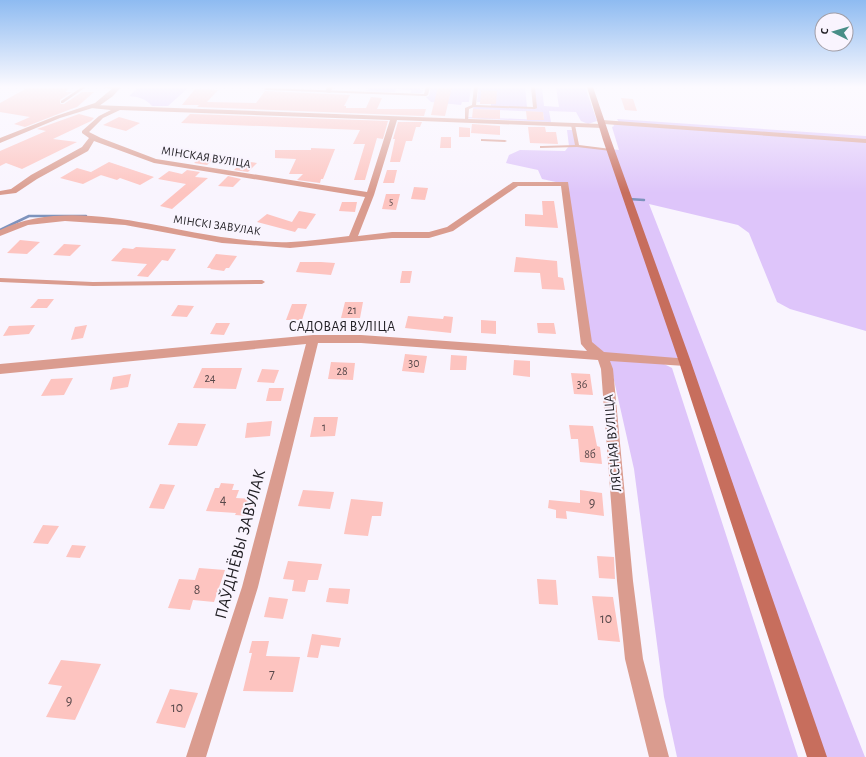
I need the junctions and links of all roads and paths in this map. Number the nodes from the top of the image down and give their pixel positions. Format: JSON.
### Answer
{"nodes":[{"id":1,"x":45,"y":122,"type":"edge"},
{"id":2,"x":95,"y":122,"type":"edge"},
{"id":3,"x":393,"y":122,"type":"edge"},
{"id":4,"x":478,"y":122,"type":"edge"},
{"id":5,"x":602,"y":124,"type":"junction"},
{"id":6,"x":573,"y":125,"type":"junction"},
{"id":7,"x":93,"y":138,"type":"junction"},
{"id":8,"x":482,"y":140,"type":"dead end"},
{"id":9,"x":0,"y":141,"type":"edge"},
{"id":10,"x":505,"y":141,"type":"dead end"},
{"id":11,"x":866,"y":141,"type":"edge"},
{"id":12,"x":577,"y":146,"type":"junction"},
{"id":13,"x":542,"y":147,"type":"dead end"},
{"id":14,"x":611,"y":150,"type":"junction"},
{"id":15,"x":0,"y":193,"type":"edge"},
{"id":16,"x":370,"y":195,"type":"junction"},
{"id":17,"x":0,"y":233,"type":"edge"},
{"id":18,"x":352,"y":240,"type":"junction"},
{"id":19,"x":0,"y":280,"type":"edge"},
{"id":20,"x":262,"y":282,"type":"dead end"},
{"id":21,"x":314,"y":339,"type":"junction"},
{"id":22,"x":602,"y":357,"type":"junction"},
{"id":23,"x":685,"y":362,"type":"junction"},
{"id":24,"x":0,"y":369,"type":"edge"},
{"id":25,"x":196,"y":757,"type":"edge"},
{"id":26,"x":660,"y":757,"type":"edge"},
{"id":27,"x":817,"y":757,"type":"edge"}],
"edges":[{"from":1,"to":9,"type":"street"},
{"from":2,"to":7,"type":"street"},
{"from":3,"to":16,"type":"street"},
{"from":4,"to":6,"type":"street"},
{"from":5,"to":6,"type":"street"},
{"from":5,"to":11,"type":"street"},
{"from":5,"to":14,"type":"main road"},
{"from":6,"to":12,"type":"lane"},
{"from":7,"to":15,"type":"street"},
{"from":7,"to":16,"type":"street","name":"МІНСКАЯ ВУЛІЦА"},
{"from":8,"to":10,"type":"lane"},
{"from":12,"to":13,"type":"lane"},
{"from":12,"to":14,"type":"lane"},
{"from":14,"to":23,"type":"main road"},
{"from":16,"to":18,"type":"street"},
{"from":17,"to":18,"type":"street","name":"МІНСКІ ЗАВУЛАК"},
{"from":18,"to":22,"type":"street","name":"МІНСКІ ЗАВУЛАК"},
{"from":19,"to":20,"type":"lane"},
{"from":21,"to":22,"type":"street","name":"САДОВАЯ ВУЛІЦА"},
{"from":21,"to":24,"type":"street","name":"САДОВАЯ ВУЛІЦА"},
{"from":21,"to":25,"type":"street","name":"ПАЎДНЁВЫ ЗАВУЛАК"},
{"from":22,"to":23,"type":"street","name":"САДОВАЯ ВУЛІЦА"},
{"from":22,"to":26,"type":"street","name":"ЛЯСНАЯ ВУЛІЦА"},
{"from":23,"to":27,"type":"main road"}]}
